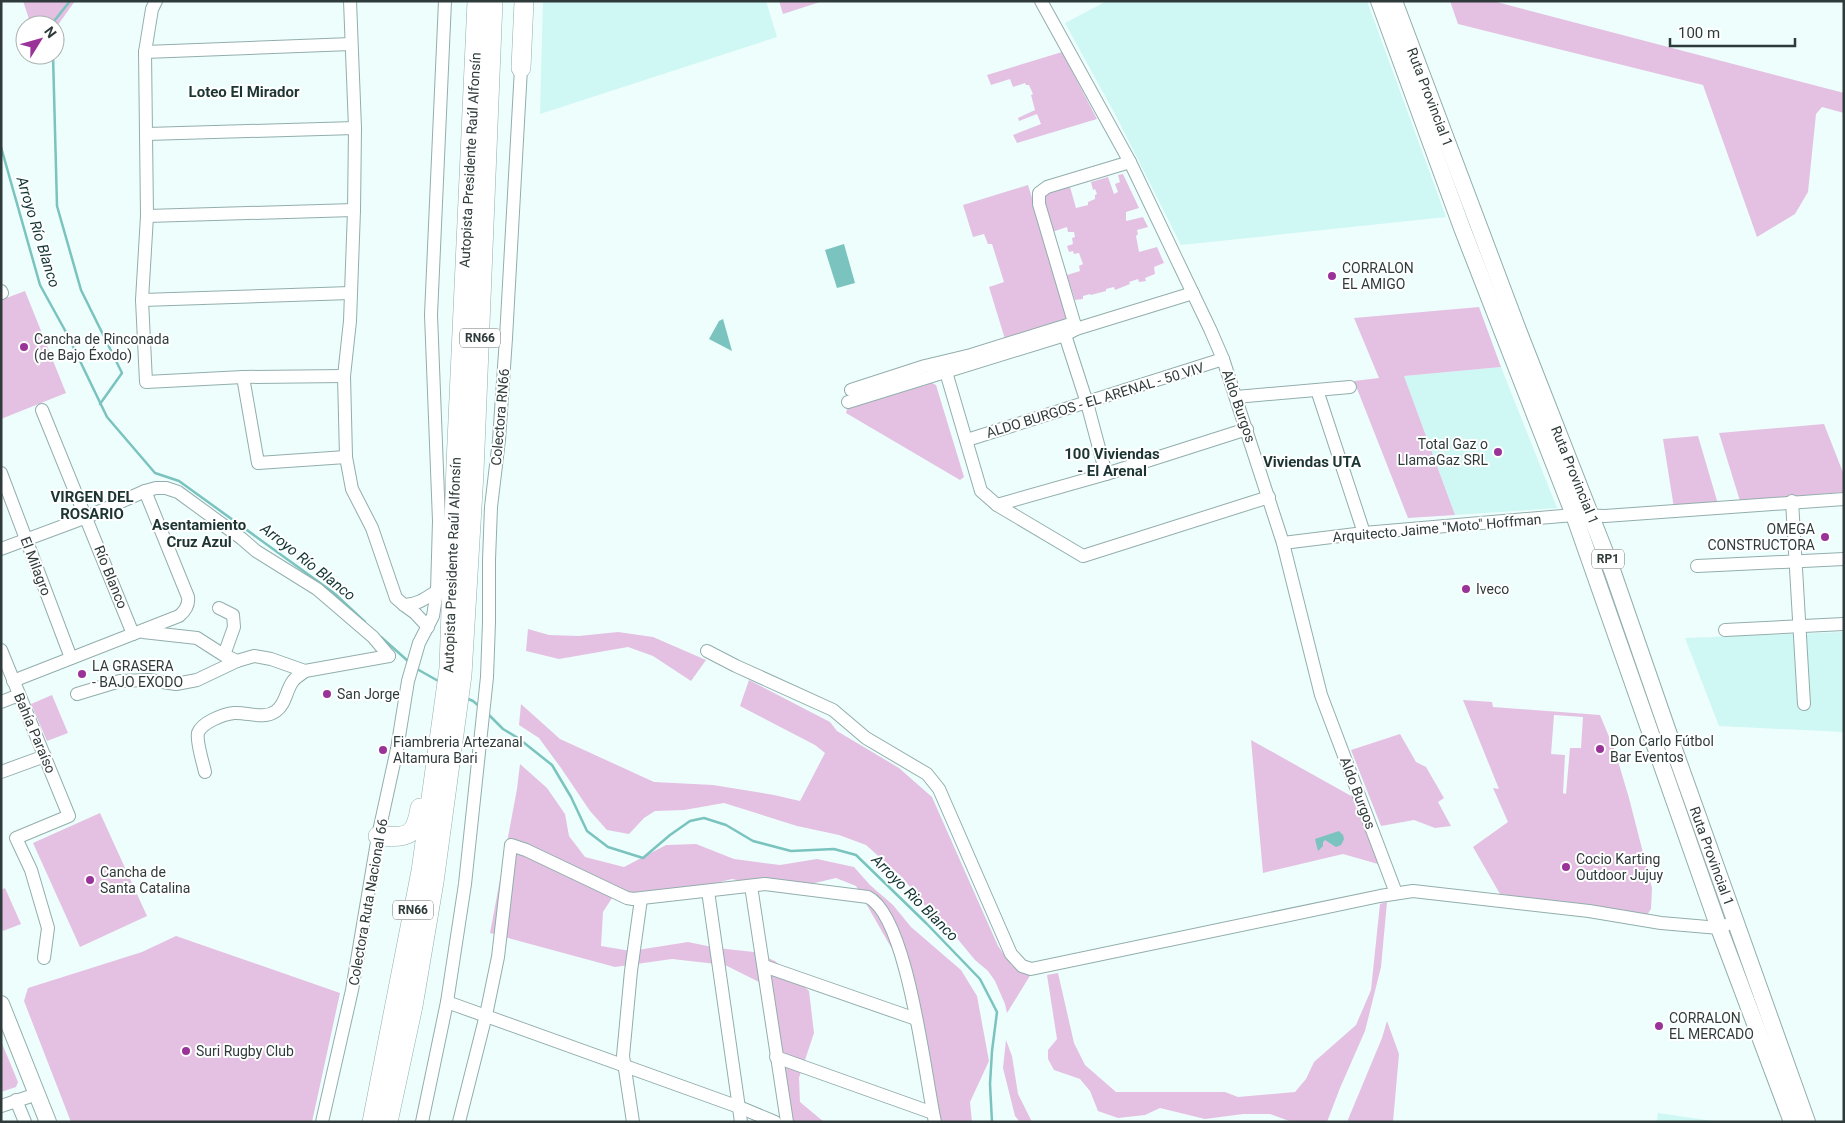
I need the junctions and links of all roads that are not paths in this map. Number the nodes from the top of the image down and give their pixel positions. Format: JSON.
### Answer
{"nodes":[{"id":1,"x":156,"y":1,"type":"edge"},
{"id":2,"x":350,"y":1,"type":"edge"},
{"id":3,"x":445,"y":1,"type":"edge"},
{"id":4,"x":477,"y":1,"type":"edge"},
{"id":5,"x":493,"y":1,"type":"edge"},
{"id":6,"x":524,"y":1,"type":"edge"},
{"id":7,"x":1041,"y":1,"type":"edge"},
{"id":8,"x":1379,"y":1,"type":"edge"},
{"id":9,"x":1394,"y":1,"type":"edge"},
{"id":10,"x":351,"y":44,"type":"junction"},
{"id":11,"x":145,"y":52,"type":"junction"},
{"id":12,"x":520,"y":68,"type":"joint"},
{"id":13,"x":355,"y":128,"type":"junction"},
{"id":14,"x":147,"y":134,"type":"junction"},
{"id":15,"x":1130,"y":162,"type":"junction"},
{"id":16,"x":354,"y":210,"type":"junction"},
{"id":17,"x":147,"y":216,"type":"junction"},
{"id":18,"x":350,"y":293,"type":"junction"},
{"id":19,"x":1194,"y":293,"type":"junction"},
{"id":20,"x":142,"y":300,"type":"junction"},
{"id":21,"x":1072,"y":329,"type":"junction"},
{"id":22,"x":1223,"y":359,"type":"junction"},
{"id":23,"x":946,"y":372,"type":"junction"},
{"id":24,"x":344,"y":376,"type":"junction"},
{"id":25,"x":243,"y":378,"type":"junction"},
{"id":26,"x":1350,"y":387,"type":"dead end"},
{"id":27,"x":1317,"y":390,"type":"junction"},
{"id":28,"x":1236,"y":398,"type":"junction"},
{"id":29,"x":1087,"y":403,"type":"junction"},
{"id":30,"x":42,"y":410,"type":"dead end"},
{"id":31,"x":1247,"y":429,"type":"junction"},
{"id":32,"x":966,"y":440,"type":"junction"},
{"id":33,"x":346,"y":457,"type":"junction"},
{"id":34,"x":1,"y":473,"type":"edge"},
{"id":35,"x":1106,"y":474,"type":"junction"},
{"id":36,"x":146,"y":491,"type":"junction"},
{"id":37,"x":1269,"y":497,"type":"junction"},
{"id":38,"x":1844,"y":499,"type":"edge"},
{"id":39,"x":1792,"y":502,"type":"junction"},
{"id":40,"x":998,"y":505,"type":"junction"},
{"id":41,"x":1574,"y":515,"type":"junction"},
{"id":42,"x":1591,"y":515,"type":"junction"},
{"id":43,"x":87,"y":516,"type":"junction"},
{"id":44,"x":1364,"y":533,"type":"junction"},
{"id":45,"x":26,"y":540,"type":"junction"},
{"id":46,"x":1283,"y":543,"type":"junction"},
{"id":47,"x":1,"y":549,"type":"edge"},
{"id":48,"x":1844,"y":559,"type":"edge"},
{"id":49,"x":1796,"y":561,"type":"junction"},
{"id":50,"x":1697,"y":566,"type":"dead end"},
{"id":51,"x":429,"y":596,"type":"junction"},
{"id":52,"x":404,"y":605,"type":"junction"},
{"id":53,"x":219,"y":608,"type":"dead end"},
{"id":54,"x":421,"y":619,"type":"junction"},
{"id":55,"x":1844,"y":624,"type":"edge"},
{"id":56,"x":1799,"y":626,"type":"junction"},
{"id":57,"x":1724,"y":630,"type":"dead end"},
{"id":58,"x":135,"y":633,"type":"junction"},
{"id":59,"x":1,"y":650,"type":"edge"},
{"id":60,"x":706,"y":651,"type":"dead end"},
{"id":61,"x":224,"y":656,"type":"junction"},
{"id":62,"x":71,"y":658,"type":"junction"},
{"id":63,"x":236,"y":661,"type":"junction"},
{"id":64,"x":305,"y":670,"type":"junction"},
{"id":65,"x":453,"y":672,"type":"junction"},
{"id":66,"x":13,"y":681,"type":"junction"},
{"id":67,"x":77,"y":694,"type":"dead end"},
{"id":68,"x":19,"y":695,"type":"junction"},
{"id":69,"x":448,"y":698,"type":"junction"},
{"id":70,"x":1,"y":702,"type":"edge"},
{"id":71,"x":1804,"y":704,"type":"dead end"},
{"id":72,"x":45,"y":756,"type":"junction"},
{"id":73,"x":1,"y":772,"type":"edge"},
{"id":74,"x":204,"y":772,"type":"dead end"},
{"id":75,"x":378,"y":836,"type":"junction"},
{"id":76,"x":750,"y":886,"type":"junction"},
{"id":77,"x":708,"y":891,"type":"junction"},
{"id":78,"x":1396,"y":892,"type":"junction"},
{"id":79,"x":642,"y":899,"type":"junction"},
{"id":80,"x":1735,"y":922,"type":"junction"},
{"id":81,"x":1719,"y":928,"type":"junction"},
{"id":82,"x":44,"y":958,"type":"dead end"},
{"id":83,"x":764,"y":966,"type":"junction"},
{"id":84,"x":447,"y":1002,"type":"junction"},
{"id":85,"x":1,"y":1004,"type":"edge"},
{"id":86,"x":486,"y":1015,"type":"junction"},
{"id":87,"x":916,"y":1019,"type":"junction"},
{"id":88,"x":776,"y":1057,"type":"junction"},
{"id":89,"x":625,"y":1066,"type":"junction"},
{"id":90,"x":37,"y":1094,"type":"junction"},
{"id":91,"x":16,"y":1100,"type":"junction"},
{"id":92,"x":1,"y":1106,"type":"edge"},
{"id":93,"x":739,"y":1107,"type":"junction"},
{"id":94,"x":934,"y":1117,"type":"edge"},
{"id":95,"x":25,"y":1122,"type":"edge"},
{"id":96,"x":48,"y":1122,"type":"edge"},
{"id":97,"x":322,"y":1122,"type":"edge"},
{"id":98,"x":372,"y":1122,"type":"edge"},
{"id":99,"x":388,"y":1122,"type":"edge"},
{"id":100,"x":422,"y":1122,"type":"edge"},
{"id":101,"x":459,"y":1122,"type":"edge"},
{"id":102,"x":633,"y":1122,"type":"edge"},
{"id":103,"x":742,"y":1122,"type":"edge"},
{"id":104,"x":775,"y":1122,"type":"edge"},
{"id":105,"x":787,"y":1122,"type":"edge"},
{"id":106,"x":1792,"y":1122,"type":"edge"},
{"id":107,"x":1807,"y":1122,"type":"edge"}],
"edges":[{"from":1,"to":11,"type":"street"},
{"from":2,"to":10,"type":"street"},
{"from":3,"to":51,"type":"street","name":"Colectora Ruta Nacional 66"},
{"from":4,"to":65,"type":"highway","name":"Autopista Presidente Raúl Alfonsín","number":"RN66"},
{"from":5,"to":65,"type":"highway","name":"Autopista Presidente Raúl Alfonsín","number":"RN66"},
{"from":6,"to":12,"type":"highway"},
{"from":7,"to":15,"type":"street","name":"Aldo Burgos"},
{"from":8,"to":41,"type":"main road","name":"Ruta Provincial 1","number":"RP1"},
{"from":9,"to":42,"type":"main road","name":"Ruta Provincial 1","number":"RP1"},
{"from":10,"to":11,"type":"street"},
{"from":10,"to":13,"type":"street"},
{"from":11,"to":14,"type":"street"},
{"from":12,"to":84,"type":"street","name":"Colectora RN66"},
{"from":13,"to":14,"type":"street"},
{"from":13,"to":16,"type":"street"},
{"from":14,"to":17,"type":"street"},
{"from":15,"to":19,"type":"street","name":"Aldo Burgos"},
{"from":15,"to":21,"type":"street"},
{"from":16,"to":17,"type":"street"},
{"from":16,"to":18,"type":"street"},
{"from":17,"to":20,"type":"street"},
{"from":18,"to":20,"type":"street"},
{"from":18,"to":24,"type":"street"},
{"from":19,"to":21,"type":"street"},
{"from":19,"to":22,"type":"street","name":"Aldo Burgos"},
{"from":20,"to":25,"type":"street"},
{"from":21,"to":23,"type":"street"},
{"from":21,"to":23,"type":"street"},
{"from":21,"to":29,"type":"street"},
{"from":22,"to":28,"type":"street","name":"Aldo Burgos"},
{"from":22,"to":29,"type":"street","name":"ALDO BURGOS - EL ARENAL - 50 VIV"},
{"from":23,"to":32,"type":"street"},
{"from":24,"to":25,"type":"street"},
{"from":24,"to":33,"type":"street"},
{"from":25,"to":33,"type":"street"},
{"from":26,"to":27,"type":"street"},
{"from":27,"to":28,"type":"street"},
{"from":27,"to":44,"type":"street"},
{"from":28,"to":31,"type":"street","name":"Aldo Burgos"},
{"from":29,"to":32,"type":"street","name":"ALDO BURGOS - EL ARENAL - 50 VIV"},
{"from":29,"to":35,"type":"street"},
{"from":30,"to":43,"type":"street","name":"Río Blanco"},
{"from":31,"to":35,"type":"street"},
{"from":31,"to":37,"type":"street","name":"Aldo Burgos"},
{"from":32,"to":40,"type":"street"},
{"from":33,"to":52,"type":"street"},
{"from":34,"to":45,"type":"street","name":"El Milagro"},
{"from":35,"to":40,"type":"street"},
{"from":36,"to":43,"type":"street"},
{"from":36,"to":58,"type":"street"},
{"from":36,"to":64,"type":"street"},
{"from":37,"to":40,"type":"street"},
{"from":37,"to":46,"type":"street","name":"Aldo Burgos"},
{"from":38,"to":39,"type":"street","name":"Arquitecto Jaime \"Moto\" Hoffman"},
{"from":39,"to":42,"type":"street","name":"Arquitecto Jaime \"Moto\" Hoffman"},
{"from":39,"to":49,"type":"street"},
{"from":41,"to":42,"type":"street","name":"Arquitecto Jaime \"Moto\" Hoffman"},
{"from":41,"to":44,"type":"street","name":"Arquitecto Jaime \"Moto\" Hoffman"},
{"from":41,"to":81,"type":"main road","name":"Ruta Provincial 1","number":"RP1"},
{"from":42,"to":80,"type":"main road","name":"Ruta Provincial 1","number":"RP1"},
{"from":43,"to":45,"type":"street"},
{"from":43,"to":58,"type":"street","name":"Río Blanco"},
{"from":44,"to":46,"type":"street","name":"Arquitecto Jaime \"Moto\" Hoffman"},
{"from":45,"to":47,"type":"street"},
{"from":45,"to":62,"type":"street","name":"El Milagro"},
{"from":46,"to":78,"type":"street","name":"Aldo Burgos"},
{"from":48,"to":49,"type":"street"},
{"from":49,"to":50,"type":"street"},
{"from":49,"to":56,"type":"street"},
{"from":51,"to":52,"type":"street"},
{"from":51,"to":54,"type":"street","name":"Colectora Ruta Nacional 66"},
{"from":52,"to":54,"type":"street"},
{"from":53,"to":61,"type":"street"},
{"from":54,"to":75,"type":"street","name":"Colectora Ruta Nacional 66"},
{"from":55,"to":56,"type":"street"},
{"from":56,"to":57,"type":"street"},
{"from":56,"to":71,"type":"street"},
{"from":58,"to":61,"type":"street"},
{"from":58,"to":62,"type":"street"},
{"from":59,"to":66,"type":"street","name":"Bahía Paraíso"},
{"from":60,"to":78,"type":"street"},
{"from":61,"to":63,"type":"street"},
{"from":62,"to":66,"type":"street"},
{"from":63,"to":64,"type":"street"},
{"from":63,"to":67,"type":"street"},
{"from":64,"to":74,"type":"street"},
{"from":65,"to":69,"type":"highway","name":"Autopista Presidente Raúl Alfonsín","number":"RN66"},
{"from":66,"to":68,"type":"street","name":"Bahía Paraíso"},
{"from":68,"to":70,"type":"street"},
{"from":68,"to":72,"type":"street","name":"Bahía Paraíso"},
{"from":69,"to":75,"type":"highway"},
{"from":69,"to":98,"type":"highway","name":"Autopista Presidente Raúl Alfonsín","number":"RN66"},
{"from":69,"to":99,"type":"highway","name":"Autopista Presidente Raúl Alfonsín","number":"RN66"},
{"from":72,"to":73,"type":"street"},
{"from":72,"to":82,"type":"street","name":"Bahía Paraíso"},
{"from":75,"to":97,"type":"street","name":"Colectora Ruta Nacional 66"},
{"from":76,"to":77,"type":"street"},
{"from":76,"to":83,"type":"street"},
{"from":76,"to":87,"type":"street"},
{"from":77,"to":79,"type":"street"},
{"from":77,"to":93,"type":"street"},
{"from":78,"to":81,"type":"street"},
{"from":79,"to":86,"type":"street"},
{"from":79,"to":89,"type":"street"},
{"from":80,"to":81,"type":"street"},
{"from":80,"to":107,"type":"main road","name":"Ruta Provincial 1","number":"RP1"},
{"from":81,"to":106,"type":"main road","name":"Ruta Provincial 1","number":"RP1"},
{"from":83,"to":87,"type":"street"},
{"from":83,"to":88,"type":"street"},
{"from":84,"to":86,"type":"street"},
{"from":84,"to":100,"type":"street"},
{"from":85,"to":90,"type":"main road"},
{"from":86,"to":89,"type":"street"},
{"from":86,"to":101,"type":"street"},
{"from":87,"to":94,"type":"street"},
{"from":88,"to":94,"type":"street"},
{"from":88,"to":105,"type":"street"},
{"from":89,"to":93,"type":"street"},
{"from":89,"to":102,"type":"street"},
{"from":90,"to":91,"type":"street"},
{"from":90,"to":96,"type":"main road"},
{"from":91,"to":92,"type":"street"},
{"from":91,"to":95,"type":"street"},
{"from":93,"to":103,"type":"street"},
{"from":93,"to":104,"type":"street"}]}
